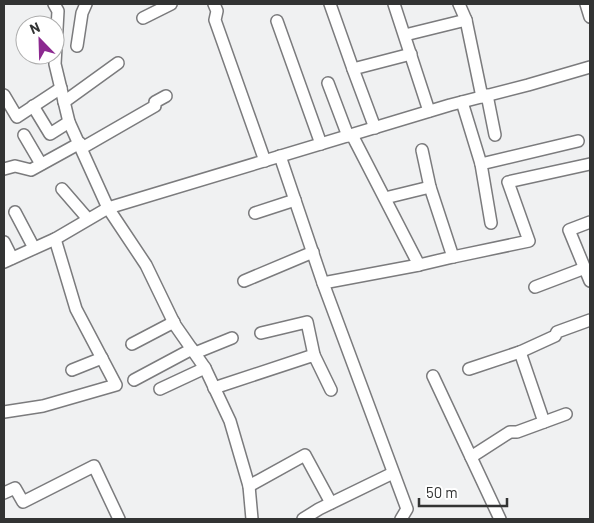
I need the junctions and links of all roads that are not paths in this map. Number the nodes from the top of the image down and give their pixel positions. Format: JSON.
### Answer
{"nodes":[{"id":1,"x":54,"y":4,"type":"edge"},
{"id":2,"x":86,"y":4,"type":"edge"},
{"id":3,"x":171,"y":4,"type":"edge"},
{"id":4,"x":214,"y":4,"type":"edge"},
{"id":5,"x":330,"y":4,"type":"edge"},
{"id":6,"x":394,"y":4,"type":"edge"},
{"id":7,"x":459,"y":4,"type":"edge"},
{"id":8,"x":586,"y":4,"type":"edge"},
{"id":9,"x":590,"y":17,"type":"edge"},
{"id":10,"x":144,"y":18,"type":"dead end"},
{"id":11,"x":466,"y":20,"type":"junction"},
{"id":12,"x":277,"y":21,"type":"dead end"},
{"id":13,"x":405,"y":35,"type":"junction"},
{"id":14,"x":77,"y":46,"type":"dead end"},
{"id":15,"x":411,"y":54,"type":"junction"},
{"id":16,"x":118,"y":63,"type":"dead end"},
{"id":17,"x":590,"y":66,"type":"edge"},
{"id":18,"x":352,"y":69,"type":"junction"},
{"id":19,"x":328,"y":83,"type":"dead end"},
{"id":20,"x":61,"y":88,"type":"junction"},
{"id":21,"x":4,"y":95,"type":"edge"},
{"id":22,"x":166,"y":96,"type":"dead end"},
{"id":23,"x":484,"y":96,"type":"junction"},
{"id":24,"x":64,"y":102,"type":"junction"},
{"id":25,"x":462,"y":102,"type":"junction"},
{"id":26,"x":34,"y":106,"type":"junction"},
{"id":27,"x":429,"y":111,"type":"junction"},
{"id":28,"x":70,"y":122,"type":"junction"},
{"id":29,"x":375,"y":128,"type":"junction"},
{"id":30,"x":24,"y":134,"type":"dead end"},
{"id":31,"x":50,"y":134,"type":"junction"},
{"id":32,"x":495,"y":135,"type":"dead end"},
{"id":33,"x":350,"y":136,"type":"junction"},
{"id":34,"x":578,"y":141,"type":"dead end"},
{"id":35,"x":321,"y":144,"type":"junction"},
{"id":36,"x":81,"y":145,"type":"junction"},
{"id":37,"x":30,"y":146,"type":"junction"},
{"id":38,"x":422,"y":150,"type":"dead end"},
{"id":39,"x":280,"y":156,"type":"junction"},
{"id":40,"x":265,"y":161,"type":"junction"},
{"id":41,"x":41,"y":164,"type":"junction"},
{"id":42,"x":481,"y":164,"type":"junction"},
{"id":43,"x":590,"y":164,"type":"edge"},
{"id":44,"x":4,"y":169,"type":"edge"},
{"id":45,"x":430,"y":187,"type":"junction"},
{"id":46,"x":62,"y":189,"type":"dead end"},
{"id":47,"x":385,"y":198,"type":"junction"},
{"id":48,"x":295,"y":200,"type":"junction"},
{"id":49,"x":108,"y":208,"type":"junction"},
{"id":50,"x":15,"y":212,"type":"dead end"},
{"id":51,"x":255,"y":214,"type":"dead end"},
{"id":52,"x":88,"y":219,"type":"junction"},
{"id":53,"x":590,"y":222,"type":"edge"},
{"id":54,"x":491,"y":223,"type":"dead end"},
{"id":55,"x":55,"y":238,"type":"junction"},
{"id":56,"x":4,"y":242,"type":"edge"},
{"id":57,"x":34,"y":248,"type":"junction"},
{"id":58,"x":313,"y":252,"type":"junction"},
{"id":59,"x":453,"y":258,"type":"junction"},
{"id":60,"x":8,"y":260,"type":"edge"},
{"id":61,"x":418,"y":265,"type":"junction"},
{"id":62,"x":585,"y":268,"type":"junction"},
{"id":63,"x":244,"y":281,"type":"dead end"},
{"id":64,"x":590,"y":281,"type":"edge"},
{"id":65,"x":323,"y":283,"type":"junction"},
{"id":66,"x":535,"y":287,"type":"dead end"},
{"id":67,"x":590,"y":320,"type":"edge"},
{"id":68,"x":174,"y":322,"type":"junction"},
{"id":69,"x":262,"y":333,"type":"dead end"},
{"id":70,"x":232,"y":338,"type":"dead end"},
{"id":71,"x":132,"y":344,"type":"dead end"},
{"id":72,"x":193,"y":351,"type":"junction"},
{"id":73,"x":520,"y":352,"type":"junction"},
{"id":74,"x":314,"y":355,"type":"junction"},
{"id":75,"x":102,"y":358,"type":"junction"},
{"id":76,"x":205,"y":368,"type":"junction"},
{"id":77,"x":72,"y":370,"type":"dead end"},
{"id":78,"x":469,"y":370,"type":"dead end"},
{"id":79,"x":433,"y":376,"type":"dead end"},
{"id":80,"x":134,"y":380,"type":"dead end"},
{"id":81,"x":214,"y":388,"type":"junction"},
{"id":82,"x":160,"y":389,"type":"dead end"},
{"id":83,"x":331,"y":390,"type":"dead end"},
{"id":84,"x":4,"y":412,"type":"edge"},
{"id":85,"x":566,"y":414,"type":"dead end"},
{"id":86,"x":544,"y":422,"type":"junction"},
{"id":87,"x":471,"y":457,"type":"junction"},
{"id":88,"x":393,"y":473,"type":"junction"},
{"id":89,"x":249,"y":486,"type":"junction"},
{"id":90,"x":4,"y":493,"type":"edge"},
{"id":91,"x":332,"y":503,"type":"junction"},
{"id":92,"x":119,"y":519,"type":"edge"},
{"id":93,"x":252,"y":519,"type":"edge"},
{"id":94,"x":303,"y":519,"type":"edge"},
{"id":95,"x":400,"y":519,"type":"edge"},
{"id":96,"x":500,"y":519,"type":"edge"}],
"edges":[{"from":1,"to":20,"type":"street"},
{"from":2,"to":14,"type":"street"},
{"from":3,"to":10,"type":"street"},
{"from":4,"to":40,"type":"street"},
{"from":5,"to":18,"type":"street"},
{"from":6,"to":13,"type":"street"},
{"from":7,"to":11,"type":"street"},
{"from":8,"to":9,"type":"street"},
{"from":11,"to":13,"type":"street"},
{"from":11,"to":23,"type":"street"},
{"from":12,"to":35,"type":"street"},
{"from":13,"to":15,"type":"street"},
{"from":15,"to":18,"type":"street"},
{"from":15,"to":27,"type":"street"},
{"from":16,"to":24,"type":"street"},
{"from":17,"to":23,"type":"street"},
{"from":18,"to":29,"type":"street"},
{"from":19,"to":33,"type":"street"},
{"from":20,"to":24,"type":"street"},
{"from":20,"to":26,"type":"street"},
{"from":21,"to":26,"type":"street"},
{"from":22,"to":36,"type":"street"},
{"from":23,"to":25,"type":"street"},
{"from":23,"to":32,"type":"street"},
{"from":24,"to":28,"type":"street"},
{"from":25,"to":27,"type":"street"},
{"from":25,"to":42,"type":"street"},
{"from":26,"to":31,"type":"street"},
{"from":27,"to":29,"type":"street"},
{"from":28,"to":31,"type":"street"},
{"from":28,"to":36,"type":"street"},
{"from":29,"to":33,"type":"street"},
{"from":30,"to":37,"type":"street"},
{"from":31,"to":37,"type":"street"},
{"from":33,"to":35,"type":"street"},
{"from":33,"to":47,"type":"street"},
{"from":34,"to":42,"type":"street"},
{"from":35,"to":39,"type":"street"},
{"from":36,"to":41,"type":"street"},
{"from":36,"to":49,"type":"street"},
{"from":37,"to":41,"type":"street"},
{"from":38,"to":45,"type":"street"},
{"from":39,"to":40,"type":"street"},
{"from":39,"to":48,"type":"street"},
{"from":40,"to":49,"type":"street"},
{"from":41,"to":44,"type":"street"},
{"from":42,"to":54,"type":"street"},
{"from":43,"to":59,"type":"street"},
{"from":45,"to":47,"type":"street"},
{"from":45,"to":59,"type":"street"},
{"from":46,"to":52,"type":"street"},
{"from":47,"to":61,"type":"street"},
{"from":48,"to":51,"type":"street"},
{"from":48,"to":58,"type":"street"},
{"from":49,"to":52,"type":"street"},
{"from":49,"to":68,"type":"street"},
{"from":50,"to":57,"type":"street"},
{"from":52,"to":55,"type":"street"},
{"from":53,"to":62,"type":"street"},
{"from":55,"to":57,"type":"street"},
{"from":55,"to":75,"type":"street"},
{"from":56,"to":60,"type":"street"},
{"from":57,"to":60,"type":"street"},
{"from":58,"to":63,"type":"street"},
{"from":58,"to":65,"type":"street"},
{"from":59,"to":61,"type":"street"},
{"from":61,"to":65,"type":"street"},
{"from":62,"to":64,"type":"street"},
{"from":62,"to":66,"type":"street"},
{"from":65,"to":88,"type":"street"},
{"from":67,"to":73,"type":"street"},
{"from":68,"to":71,"type":"street"},
{"from":68,"to":72,"type":"street"},
{"from":69,"to":74,"type":"street"},
{"from":70,"to":72,"type":"street"},
{"from":72,"to":76,"type":"street"},
{"from":72,"to":80,"type":"street"},
{"from":73,"to":78,"type":"street"},
{"from":73,"to":86,"type":"street"},
{"from":74,"to":81,"type":"street"},
{"from":74,"to":83,"type":"street"},
{"from":75,"to":77,"type":"street"},
{"from":75,"to":84,"type":"street"},
{"from":76,"to":81,"type":"street"},
{"from":76,"to":82,"type":"street"},
{"from":79,"to":87,"type":"street"},
{"from":81,"to":89,"type":"street"},
{"from":85,"to":86,"type":"street"},
{"from":86,"to":87,"type":"street"},
{"from":87,"to":96,"type":"street"},
{"from":88,"to":91,"type":"street"},
{"from":88,"to":95,"type":"street"},
{"from":89,"to":91,"type":"street"},
{"from":89,"to":93,"type":"street"},
{"from":90,"to":92,"type":"street"},
{"from":91,"to":94,"type":"street"}]}
